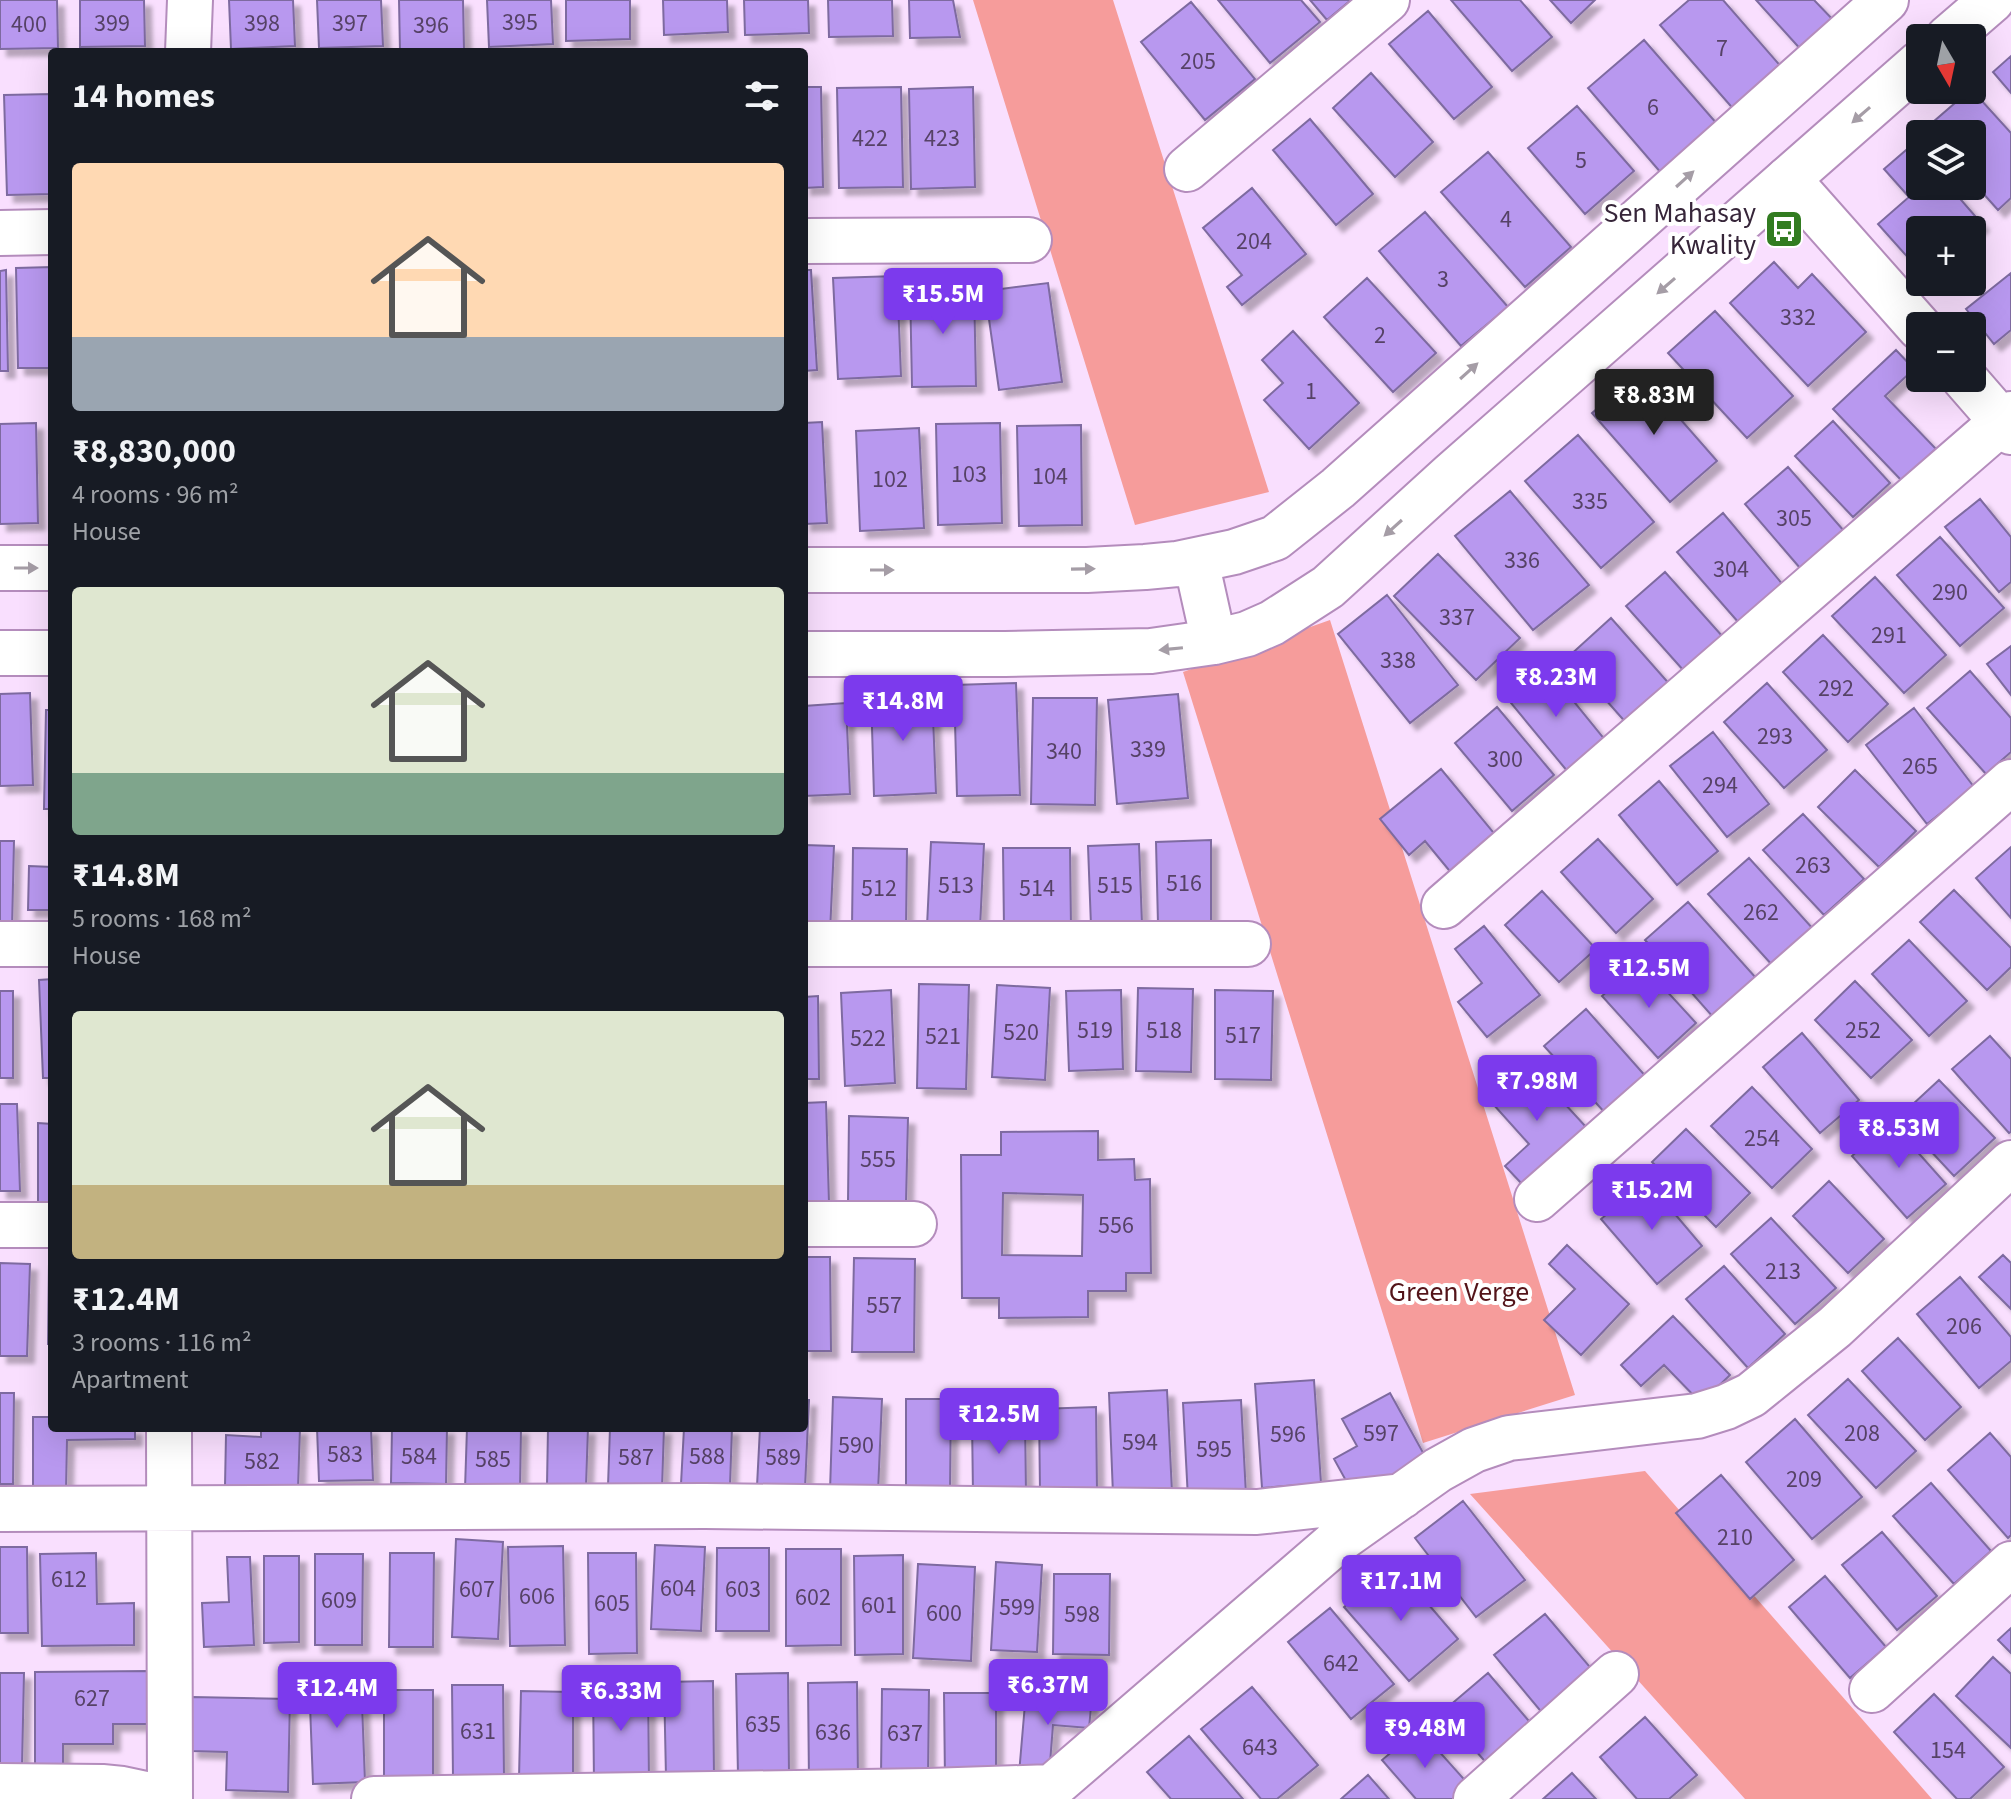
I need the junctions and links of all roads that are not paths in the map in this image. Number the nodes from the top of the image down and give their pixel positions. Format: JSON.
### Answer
{"nodes":[{"id":1,"x":190,"y":0,"type":"edge"},
{"id":2,"x":1387,"y":0,"type":"edge"},
{"id":3,"x":1886,"y":0,"type":"edge"},
{"id":4,"x":1992,"y":0,"type":"edge"},
{"id":5,"x":1964,"y":24,"type":"edge"},
{"id":6,"x":188,"y":48,"type":"edge"},
{"id":7,"x":1906,"y":75,"type":"edge"},
{"id":8,"x":1187,"y":169,"type":"dead end"},
{"id":9,"x":1788,"y":179,"type":"junction"},
{"id":10,"x":48,"y":232,"type":"edge"},
{"id":11,"x":0,"y":233,"type":"edge"},
{"id":12,"x":1029,"y":240,"type":"dead end"},
{"id":13,"x":808,"y":241,"type":"edge"},
{"id":14,"x":1906,"y":312,"type":"edge"},
{"id":15,"x":1978,"y":392,"type":"edge"},
{"id":16,"x":2008,"y":422,"type":"edge"},
{"id":17,"x":1196,"y":561,"type":"junction"},
{"id":18,"x":0,"y":568,"type":"edge"},
{"id":19,"x":48,"y":568,"type":"edge"},
{"id":20,"x":808,"y":570,"type":"edge"},
{"id":21,"x":1214,"y":642,"type":"junction"},
{"id":22,"x":0,"y":653,"type":"edge"},
{"id":23,"x":48,"y":653,"type":"edge"},
{"id":24,"x":808,"y":654,"type":"edge"},
{"id":25,"x":2011,"y":782,"type":"edge"},
{"id":26,"x":1444,"y":906,"type":"dead end"},
{"id":27,"x":0,"y":944,"type":"edge"},
{"id":28,"x":48,"y":944,"type":"edge"},
{"id":29,"x":808,"y":944,"type":"edge"},
{"id":30,"x":1248,"y":944,"type":"dead end"},
{"id":31,"x":2008,"y":1171,"type":"edge"},
{"id":32,"x":1537,"y":1199,"type":"dead end"},
{"id":33,"x":808,"y":1224,"type":"edge"},
{"id":34,"x":914,"y":1224,"type":"dead end"},
{"id":35,"x":0,"y":1225,"type":"edge"},
{"id":36,"x":48,"y":1225,"type":"edge"},
{"id":37,"x":169,"y":1432,"type":"edge"},
{"id":38,"x":1402,"y":1496,"type":"junction"},
{"id":39,"x":169,"y":1508,"type":"junction"},
{"id":40,"x":0,"y":1509,"type":"edge"},
{"id":41,"x":2011,"y":1564,"type":"edge"},
{"id":42,"x":1616,"y":1674,"type":"dead end"},
{"id":43,"x":1872,"y":1690,"type":"dead end"},
{"id":44,"x":0,"y":1786,"type":"edge"},
{"id":45,"x":1045,"y":1793,"type":"edge"},
{"id":46,"x":169,"y":1799,"type":"edge"},
{"id":47,"x":374,"y":1799,"type":"edge"},
{"id":48,"x":1476,"y":1799,"type":"edge"}],
"edges":[{"from":1,"to":6,"type":"street"},
{"from":2,"to":8,"type":"street"},
{"from":17,"to":3,"type":"street","one_way":true},
{"from":4,"to":5,"type":"street"},
{"from":7,"to":9,"type":"street","one_way":true},
{"from":9,"to":14,"type":"street"},
{"from":9,"to":21,"type":"street","one_way":true},
{"from":10,"to":11,"type":"street"},
{"from":12,"to":13,"type":"street"},
{"from":15,"to":16,"type":"street"},
{"from":16,"to":26,"type":"street"},
{"from":20,"to":17,"type":"street","one_way":true},
{"from":17,"to":21,"type":"street"},
{"from":18,"to":19,"type":"street","one_way":true},
{"from":21,"to":24,"type":"street","one_way":true},
{"from":22,"to":23,"type":"street"},
{"from":25,"to":32,"type":"street"},
{"from":27,"to":28,"type":"street"},
{"from":29,"to":30,"type":"street"},
{"from":31,"to":38,"type":"street"},
{"from":33,"to":34,"type":"street"},
{"from":35,"to":36,"type":"street"},
{"from":37,"to":39,"type":"street"},
{"from":38,"to":39,"type":"street"},
{"from":38,"to":45,"type":"street"},
{"from":39,"to":40,"type":"street"},
{"from":39,"to":46,"type":"street"},
{"from":41,"to":43,"type":"street"},
{"from":42,"to":48,"type":"street"},
{"from":44,"to":46,"type":"street"},
{"from":45,"to":47,"type":"street"}]}
